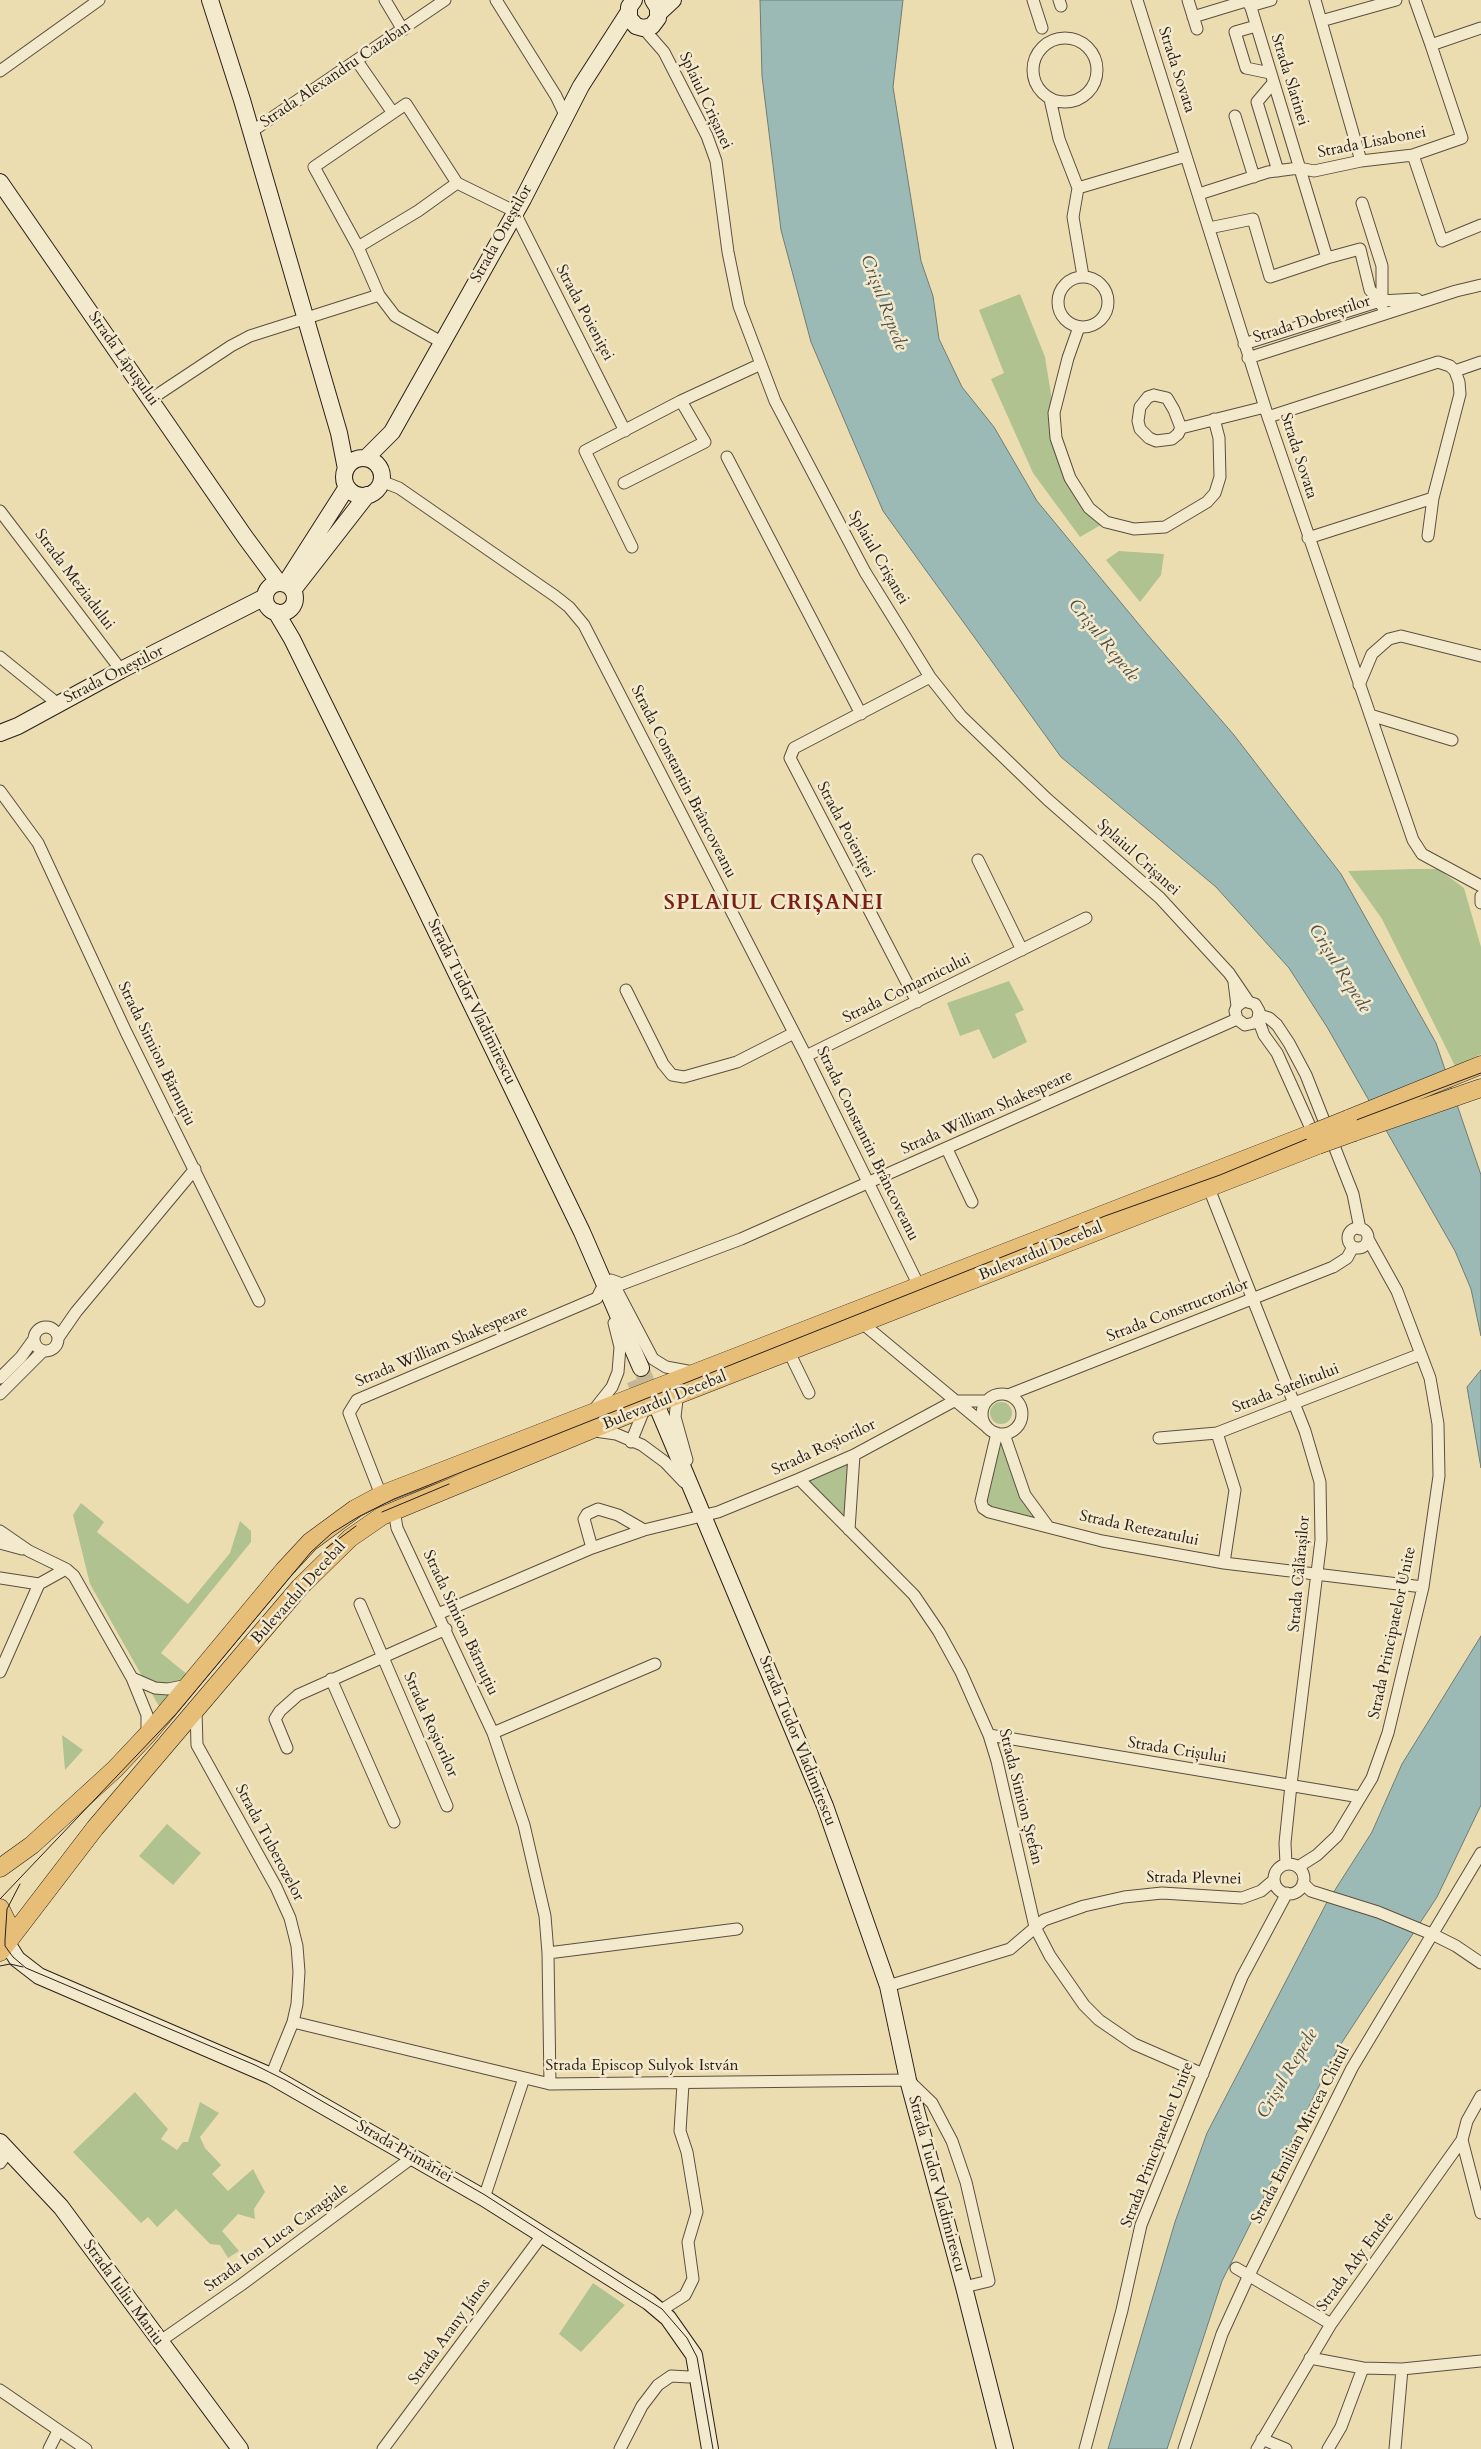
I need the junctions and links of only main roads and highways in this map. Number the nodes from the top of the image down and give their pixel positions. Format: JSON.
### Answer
{"nodes":[{"id":1,"x":1481,"y":1065,"type":"edge"},
{"id":2,"x":1475,"y":1090,"type":"edge"},
{"id":3,"x":1315,"y":1139,"type":"junction"},
{"id":4,"x":589,"y":1423,"type":"junction"},
{"id":5,"x":0,"y":1868,"type":"edge"},
{"id":6,"x":0,"y":1908,"type":"edge"},
{"id":7,"x":4,"y":1949,"type":"edge"}],
"edges":[{"from":1,"to":3,"type":"main road","name":"Bulevardul Decebal","bridge":true},
{"from":2,"to":3,"type":"main road","name":"Bulevardul Decebal","bridge":true},
{"from":3,"to":4,"type":"main road","name":"Bulevardul Decebal"},
{"from":3,"to":4,"type":"main road","name":"Bulevardul Decebal"},
{"from":4,"to":5,"type":"main road","name":"Bulevardul Decebal"},
{"from":4,"to":7,"type":"main road","name":"Bulevardul Decebal"},
{"from":6,"to":7,"type":"main road"}]}
